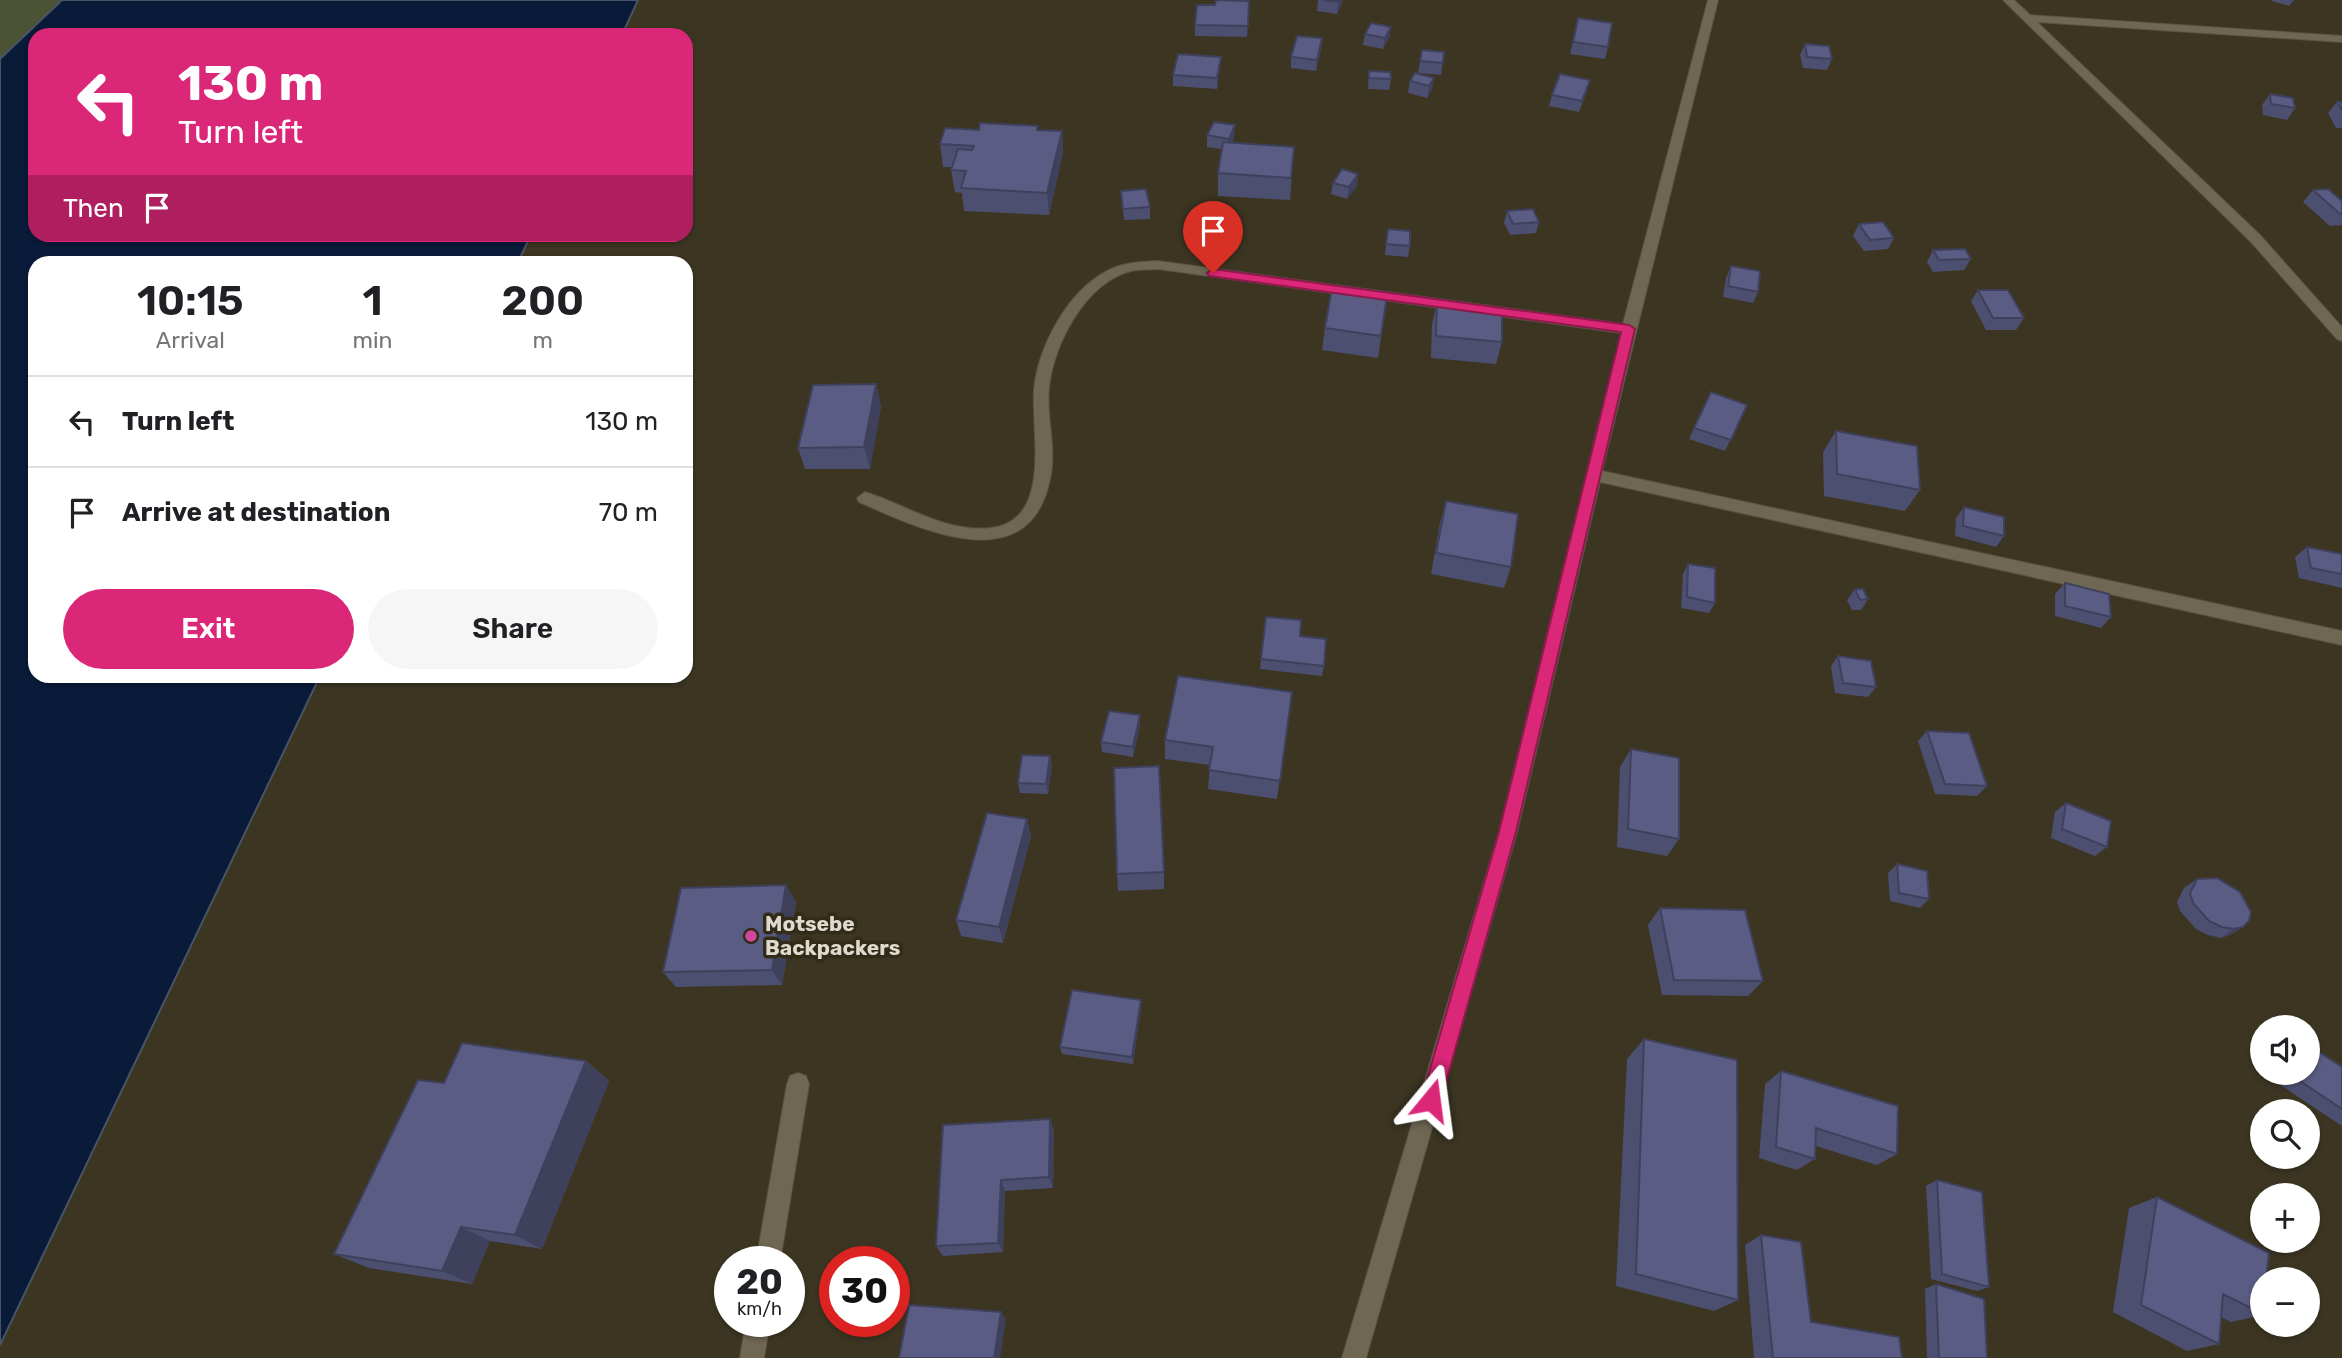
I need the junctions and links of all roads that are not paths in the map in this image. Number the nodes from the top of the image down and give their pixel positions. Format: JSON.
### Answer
{"nodes":[{"id":1,"x":1713,"y":0,"type":"edge"},
{"id":2,"x":2008,"y":0,"type":"edge"},
{"id":3,"x":2026,"y":18,"type":"junction"},
{"id":4,"x":2342,"y":39,"type":"edge"},
{"id":5,"x":1629,"y":329,"type":"junction"},
{"id":6,"x":2342,"y":336,"type":"edge"},
{"id":7,"x":1593,"y":475,"type":"junction"},
{"id":8,"x":865,"y":498,"type":"dead end"},
{"id":9,"x":2342,"y":638,"type":"edge"},
{"id":10,"x":798,"y":1084,"type":"dead end"},
{"id":11,"x":771,"y":1246,"type":"edge"},
{"id":12,"x":755,"y":1337,"type":"edge"},
{"id":13,"x":752,"y":1358,"type":"edge"},
{"id":14,"x":1354,"y":1358,"type":"edge"}],
"edges":[{"from":1,"to":5,"type":"street"},
{"from":2,"to":3,"type":"street"},
{"from":3,"to":4,"type":"street"},
{"from":3,"to":6,"type":"street"},
{"from":5,"to":7,"type":"street"},
{"from":5,"to":8,"type":"street"},
{"from":7,"to":9,"type":"street"},
{"from":7,"to":14,"type":"street"},
{"from":10,"to":11,"type":"street"},
{"from":12,"to":13,"type":"street"}]}
